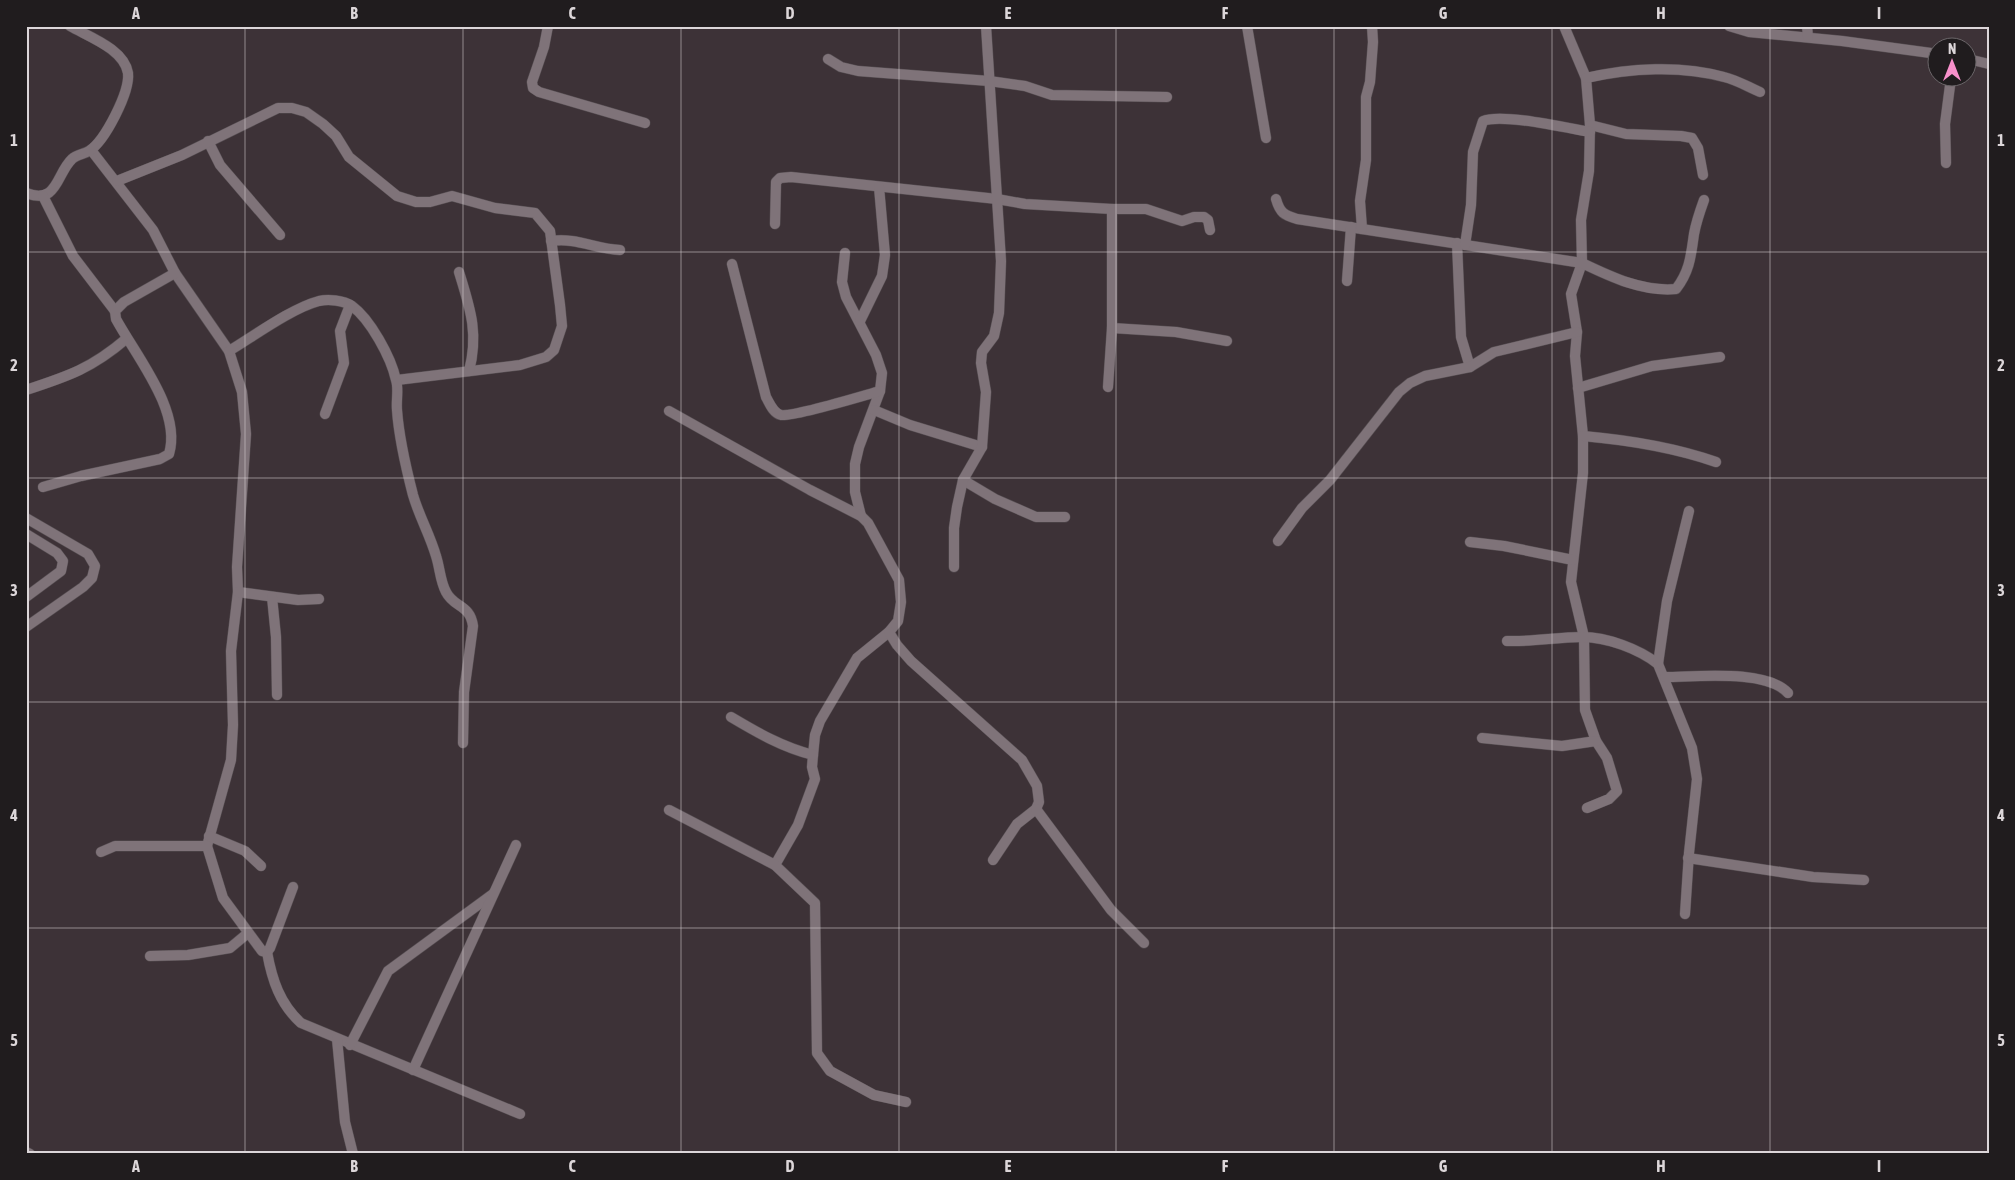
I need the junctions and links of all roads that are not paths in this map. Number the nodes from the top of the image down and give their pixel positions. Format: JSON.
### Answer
{"nodes":[{"id":1,"x":70,"y":26,"type":"edge"},
{"id":2,"x":548,"y":26,"type":"edge"},
{"id":3,"x":986,"y":26,"type":"edge"},
{"id":4,"x":1247,"y":26,"type":"edge"},
{"id":5,"x":1372,"y":26,"type":"edge"},
{"id":6,"x":1564,"y":26,"type":"edge"},
{"id":7,"x":1729,"y":26,"type":"edge"},
{"id":8,"x":1808,"y":26,"type":"edge"},
{"id":9,"x":1808,"y":37,"type":"junction"},
{"id":10,"x":1928,"y":53,"type":"edge"},
{"id":11,"x":828,"y":59,"type":"dead end"},
{"id":12,"x":1586,"y":78,"type":"junction"},
{"id":13,"x":989,"y":81,"type":"junction"},
{"id":14,"x":1950,"y":88,"type":"edge"},
{"id":15,"x":1760,"y":92,"type":"dead end"},
{"id":16,"x":1167,"y":97,"type":"dead end"},
{"id":17,"x":644,"y":123,"type":"dead end"},
{"id":18,"x":1590,"y":129,"type":"junction"},
{"id":19,"x":1266,"y":138,"type":"dead end"},
{"id":20,"x":208,"y":141,"type":"junction"},
{"id":21,"x":91,"y":150,"type":"junction"},
{"id":22,"x":1946,"y":163,"type":"dead end"},
{"id":23,"x":1703,"y":175,"type":"dead end"},
{"id":24,"x":117,"y":181,"type":"junction"},
{"id":25,"x":879,"y":187,"type":"junction"},
{"id":26,"x":26,"y":192,"type":"edge"},
{"id":27,"x":42,"y":196,"type":"junction"},
{"id":28,"x":998,"y":199,"type":"junction"},
{"id":29,"x":1276,"y":199,"type":"dead end"},
{"id":30,"x":1704,"y":200,"type":"dead end"},
{"id":31,"x":1112,"y":209,"type":"junction"},
{"id":32,"x":775,"y":224,"type":"dead end"},
{"id":33,"x":1351,"y":227,"type":"junction"},
{"id":34,"x":1362,"y":229,"type":"junction"},
{"id":35,"x":1210,"y":230,"type":"dead end"},
{"id":36,"x":280,"y":236,"type":"dead end"},
{"id":37,"x":551,"y":241,"type":"junction"},
{"id":38,"x":1461,"y":244,"type":"junction"},
{"id":39,"x":620,"y":250,"type":"dead end"},
{"id":40,"x":844,"y":254,"type":"dead end"},
{"id":41,"x":1582,"y":263,"type":"junction"},
{"id":42,"x":732,"y":264,"type":"dead end"},
{"id":43,"x":459,"y":272,"type":"dead end"},
{"id":44,"x":175,"y":273,"type":"junction"},
{"id":45,"x":1347,"y":281,"type":"dead end"},
{"id":46,"x":350,"y":304,"type":"junction"},
{"id":47,"x":115,"y":311,"type":"junction"},
{"id":48,"x":860,"y":321,"type":"junction"},
{"id":49,"x":1112,"y":328,"type":"junction"},
{"id":50,"x":1577,"y":332,"type":"junction"},
{"id":51,"x":126,"y":339,"type":"junction"},
{"id":52,"x":1228,"y":341,"type":"dead end"},
{"id":53,"x":229,"y":351,"type":"junction"},
{"id":54,"x":1720,"y":356,"type":"dead end"},
{"id":55,"x":1470,"y":367,"type":"junction"},
{"id":56,"x":469,"y":371,"type":"junction"},
{"id":57,"x":396,"y":380,"type":"junction"},
{"id":58,"x":1108,"y":387,"type":"dead end"},
{"id":59,"x":1578,"y":388,"type":"junction"},
{"id":60,"x":26,"y":390,"type":"edge"},
{"id":61,"x":880,"y":391,"type":"junction"},
{"id":62,"x":874,"y":410,"type":"junction"},
{"id":63,"x":669,"y":411,"type":"dead end"},
{"id":64,"x":325,"y":414,"type":"dead end"},
{"id":65,"x":1583,"y":436,"type":"junction"},
{"id":66,"x":982,"y":447,"type":"junction"},
{"id":67,"x":1716,"y":462,"type":"dead end"},
{"id":68,"x":963,"y":480,"type":"junction"},
{"id":69,"x":43,"y":487,"type":"dead end"},
{"id":70,"x":1689,"y":511,"type":"dead end"},
{"id":71,"x":861,"y":516,"type":"junction"},
{"id":72,"x":1064,"y":517,"type":"dead end"},
{"id":73,"x":26,"y":518,"type":"edge"},
{"id":74,"x":26,"y":534,"type":"edge"},
{"id":75,"x":1278,"y":541,"type":"dead end"},
{"id":76,"x":1470,"y":542,"type":"dead end"},
{"id":77,"x":1573,"y":560,"type":"junction"},
{"id":78,"x":954,"y":568,"type":"dead end"},
{"id":79,"x":238,"y":592,"type":"junction"},
{"id":80,"x":26,"y":596,"type":"edge"},
{"id":81,"x":272,"y":597,"type":"junction"},
{"id":82,"x":319,"y":599,"type":"dead end"},
{"id":83,"x":26,"y":627,"type":"edge"},
{"id":84,"x":889,"y":632,"type":"junction"},
{"id":85,"x":1584,"y":637,"type":"junction"},
{"id":86,"x":1507,"y":641,"type":"dead end"},
{"id":87,"x":1658,"y":664,"type":"junction"},
{"id":88,"x":1665,"y":677,"type":"junction"},
{"id":89,"x":1788,"y":692,"type":"dead end"},
{"id":90,"x":277,"y":695,"type":"dead end"},
{"id":91,"x":731,"y":717,"type":"dead end"},
{"id":92,"x":1482,"y":738,"type":"dead end"},
{"id":93,"x":1596,"y":741,"type":"junction"},
{"id":94,"x":463,"y":743,"type":"dead end"},
{"id":95,"x":813,"y":755,"type":"junction"},
{"id":96,"x":1587,"y":808,"type":"dead end"},
{"id":97,"x":1036,"y":809,"type":"junction"},
{"id":98,"x":669,"y":810,"type":"dead end"},
{"id":99,"x":208,"y":841,"type":"junction"},
{"id":100,"x":516,"y":845,"type":"dead end"},
{"id":101,"x":101,"y":852,"type":"dead end"},
{"id":102,"x":1688,"y":858,"type":"junction"},
{"id":103,"x":993,"y":860,"type":"dead end"},
{"id":104,"x":775,"y":865,"type":"junction"},
{"id":105,"x":261,"y":866,"type":"dead end"},
{"id":106,"x":1864,"y":880,"type":"dead end"},
{"id":107,"x":293,"y":888,"type":"dead end"},
{"id":108,"x":494,"y":894,"type":"junction"},
{"id":109,"x":1685,"y":914,"type":"dead end"},
{"id":110,"x":248,"y":933,"type":"junction"},
{"id":111,"x":1144,"y":943,"type":"dead end"},
{"id":112,"x":267,"y":952,"type":"junction"},
{"id":113,"x":150,"y":956,"type":"dead end"},
{"id":114,"x":337,"y":1039,"type":"junction"},
{"id":115,"x":350,"y":1044,"type":"junction"},
{"id":116,"x":413,"y":1070,"type":"junction"},
{"id":117,"x":906,"y":1102,"type":"dead end"},
{"id":118,"x":520,"y":1114,"type":"dead end"},
{"id":119,"x":26,"y":1152,"type":"edge"},
{"id":120,"x":30,"y":1154,"type":"edge"},
{"id":121,"x":353,"y":1154,"type":"edge"}],
"edges":[{"from":1,"to":21,"type":"street"},
{"from":2,"to":17,"type":"street"},
{"from":3,"to":13,"type":"street"},
{"from":4,"to":19,"type":"street"},
{"from":5,"to":34,"type":"street"},
{"from":6,"to":12,"type":"street"},
{"from":7,"to":9,"type":"street"},
{"from":8,"to":9,"type":"street"},
{"from":9,"to":10,"type":"street"},
{"from":11,"to":13,"type":"street"},
{"from":12,"to":15,"type":"street"},
{"from":12,"to":18,"type":"street"},
{"from":13,"to":16,"type":"street"},
{"from":13,"to":28,"type":"street"},
{"from":14,"to":22,"type":"street"},
{"from":18,"to":23,"type":"street"},
{"from":18,"to":38,"type":"street"},
{"from":18,"to":41,"type":"street"},
{"from":20,"to":24,"type":"street"},
{"from":20,"to":36,"type":"street"},
{"from":20,"to":37,"type":"street"},
{"from":21,"to":24,"type":"street"},
{"from":21,"to":27,"type":"street"},
{"from":24,"to":44,"type":"street"},
{"from":25,"to":28,"type":"street"},
{"from":25,"to":32,"type":"street"},
{"from":25,"to":48,"type":"street"},
{"from":26,"to":27,"type":"street"},
{"from":27,"to":47,"type":"street"},
{"from":28,"to":31,"type":"street"},
{"from":28,"to":66,"type":"street"},
{"from":29,"to":33,"type":"street"},
{"from":30,"to":41,"type":"street"},
{"from":31,"to":35,"type":"street"},
{"from":31,"to":49,"type":"street"},
{"from":33,"to":34,"type":"street"},
{"from":33,"to":45,"type":"street"},
{"from":34,"to":38,"type":"street"},
{"from":37,"to":39,"type":"street"},
{"from":37,"to":56,"type":"street"},
{"from":38,"to":41,"type":"street"},
{"from":38,"to":55,"type":"street"},
{"from":40,"to":48,"type":"street"},
{"from":41,"to":50,"type":"street"},
{"from":42,"to":61,"type":"street"},
{"from":43,"to":56,"type":"street"},
{"from":44,"to":47,"type":"street"},
{"from":44,"to":53,"type":"street"},
{"from":46,"to":53,"type":"street"},
{"from":46,"to":57,"type":"street"},
{"from":46,"to":64,"type":"street"},
{"from":47,"to":51,"type":"street"},
{"from":48,"to":61,"type":"street"},
{"from":49,"to":52,"type":"street"},
{"from":49,"to":58,"type":"street"},
{"from":50,"to":55,"type":"street"},
{"from":50,"to":59,"type":"street"},
{"from":51,"to":60,"type":"street"},
{"from":51,"to":69,"type":"street"},
{"from":53,"to":79,"type":"street"},
{"from":54,"to":59,"type":"street"},
{"from":55,"to":75,"type":"street"},
{"from":56,"to":57,"type":"street"},
{"from":57,"to":94,"type":"street"},
{"from":59,"to":65,"type":"street"},
{"from":61,"to":62,"type":"street"},
{"from":62,"to":66,"type":"street"},
{"from":62,"to":71,"type":"street"},
{"from":63,"to":71,"type":"street"},
{"from":65,"to":67,"type":"street"},
{"from":65,"to":77,"type":"street"},
{"from":66,"to":68,"type":"street"},
{"from":68,"to":72,"type":"street"},
{"from":68,"to":78,"type":"street"},
{"from":70,"to":87,"type":"street"},
{"from":71,"to":84,"type":"street"},
{"from":73,"to":83,"type":"street"},
{"from":74,"to":80,"type":"street"},
{"from":76,"to":77,"type":"street"},
{"from":77,"to":85,"type":"street"},
{"from":79,"to":81,"type":"street"},
{"from":79,"to":99,"type":"street"},
{"from":81,"to":82,"type":"street"},
{"from":81,"to":90,"type":"street"},
{"from":84,"to":95,"type":"street"},
{"from":84,"to":97,"type":"street"},
{"from":85,"to":86,"type":"street"},
{"from":85,"to":87,"type":"street"},
{"from":85,"to":93,"type":"street"},
{"from":87,"to":88,"type":"street"},
{"from":88,"to":89,"type":"street"},
{"from":88,"to":102,"type":"street"},
{"from":91,"to":95,"type":"street"},
{"from":92,"to":93,"type":"street"},
{"from":93,"to":96,"type":"street"},
{"from":95,"to":104,"type":"street"},
{"from":97,"to":103,"type":"street"},
{"from":97,"to":111,"type":"street"},
{"from":98,"to":104,"type":"street"},
{"from":99,"to":101,"type":"street"},
{"from":99,"to":105,"type":"street"},
{"from":99,"to":110,"type":"street"},
{"from":100,"to":108,"type":"street"},
{"from":102,"to":106,"type":"street"},
{"from":102,"to":109,"type":"street"},
{"from":104,"to":117,"type":"street"},
{"from":107,"to":112,"type":"street"},
{"from":108,"to":115,"type":"street"},
{"from":108,"to":116,"type":"street"},
{"from":110,"to":112,"type":"street"},
{"from":110,"to":113,"type":"street"},
{"from":112,"to":114,"type":"street"},
{"from":114,"to":115,"type":"street"},
{"from":114,"to":121,"type":"street"},
{"from":115,"to":116,"type":"street"},
{"from":116,"to":118,"type":"street"},
{"from":119,"to":120,"type":"street"}]}
